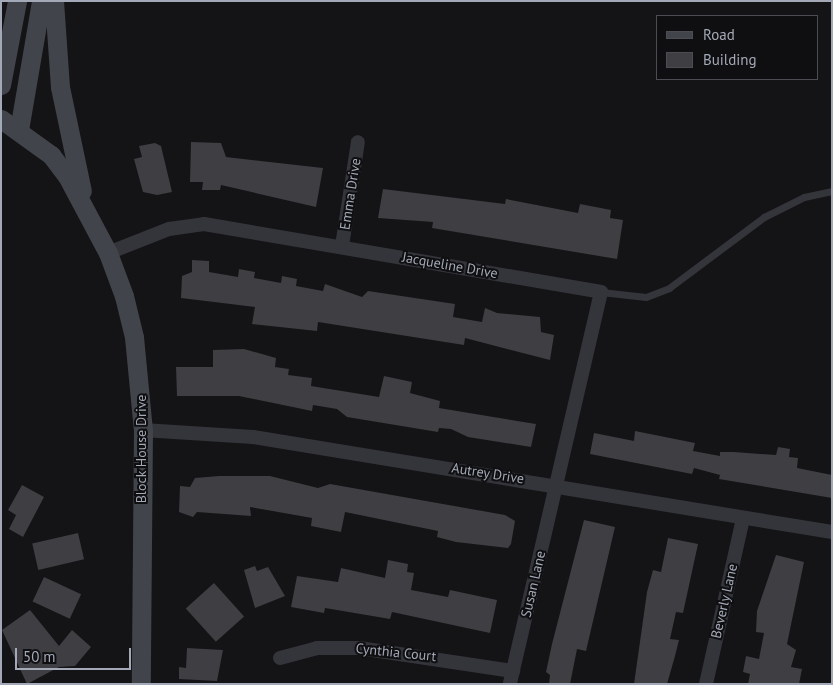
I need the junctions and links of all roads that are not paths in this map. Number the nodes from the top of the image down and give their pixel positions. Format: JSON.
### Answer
{"nodes":[{"id":1,"x":17,"y":1,"type":"edge"},
{"id":2,"x":41,"y":1,"type":"edge"},
{"id":3,"x":54,"y":1,"type":"edge"},
{"id":4,"x":1,"y":86,"type":"edge"},
{"id":5,"x":1,"y":120,"type":"edge"},
{"id":6,"x":19,"y":130,"type":"junction"},
{"id":7,"x":358,"y":142,"type":"dead end"},
{"id":8,"x":832,"y":191,"type":"edge"},
{"id":9,"x":85,"y":207,"type":"junction"},
{"id":10,"x":342,"y":246,"type":"junction"},
{"id":11,"x":108,"y":253,"type":"junction"},
{"id":12,"x":601,"y":292,"type":"junction"},
{"id":13,"x":143,"y":430,"type":"junction"},
{"id":14,"x":556,"y":484,"type":"junction"},
{"id":15,"x":743,"y":518,"type":"junction"},
{"id":16,"x":832,"y":532,"type":"edge"},
{"id":17,"x":280,"y":658,"type":"dead end"},
{"id":18,"x":511,"y":677,"type":"edge"},
{"id":19,"x":141,"y":684,"type":"edge"},
{"id":20,"x":706,"y":684,"type":"edge"}],
"edges":[{"from":1,"to":4,"type":"street"},
{"from":2,"to":6,"type":"street"},
{"from":3,"to":9,"type":"street"},
{"from":5,"to":6,"type":"street","name":"Block House Drive"},
{"from":6,"to":9,"type":"street","name":"Block House Drive"},
{"from":7,"to":10,"type":"street","name":"Emma Drive"},
{"from":8,"to":12,"type":"lane"},
{"from":9,"to":11,"type":"street","name":"Block House Drive"},
{"from":10,"to":11,"type":"street","name":"Jacqueline Drive"},
{"from":10,"to":12,"type":"street","name":"Jacqueline Drive"},
{"from":11,"to":13,"type":"street","name":"Block House Drive"},
{"from":12,"to":14,"type":"street"},
{"from":13,"to":14,"type":"street","name":"Autrey Drive"},
{"from":13,"to":19,"type":"street","name":"Block House Drive"},
{"from":14,"to":15,"type":"street","name":"Autrey Drive"},
{"from":14,"to":18,"type":"street","name":"Susan Lane"},
{"from":15,"to":16,"type":"street","name":"Autrey Drive"},
{"from":15,"to":20,"type":"street","name":"Beverly Lane"},
{"from":17,"to":18,"type":"street","name":"Cynthia Court"}]}
